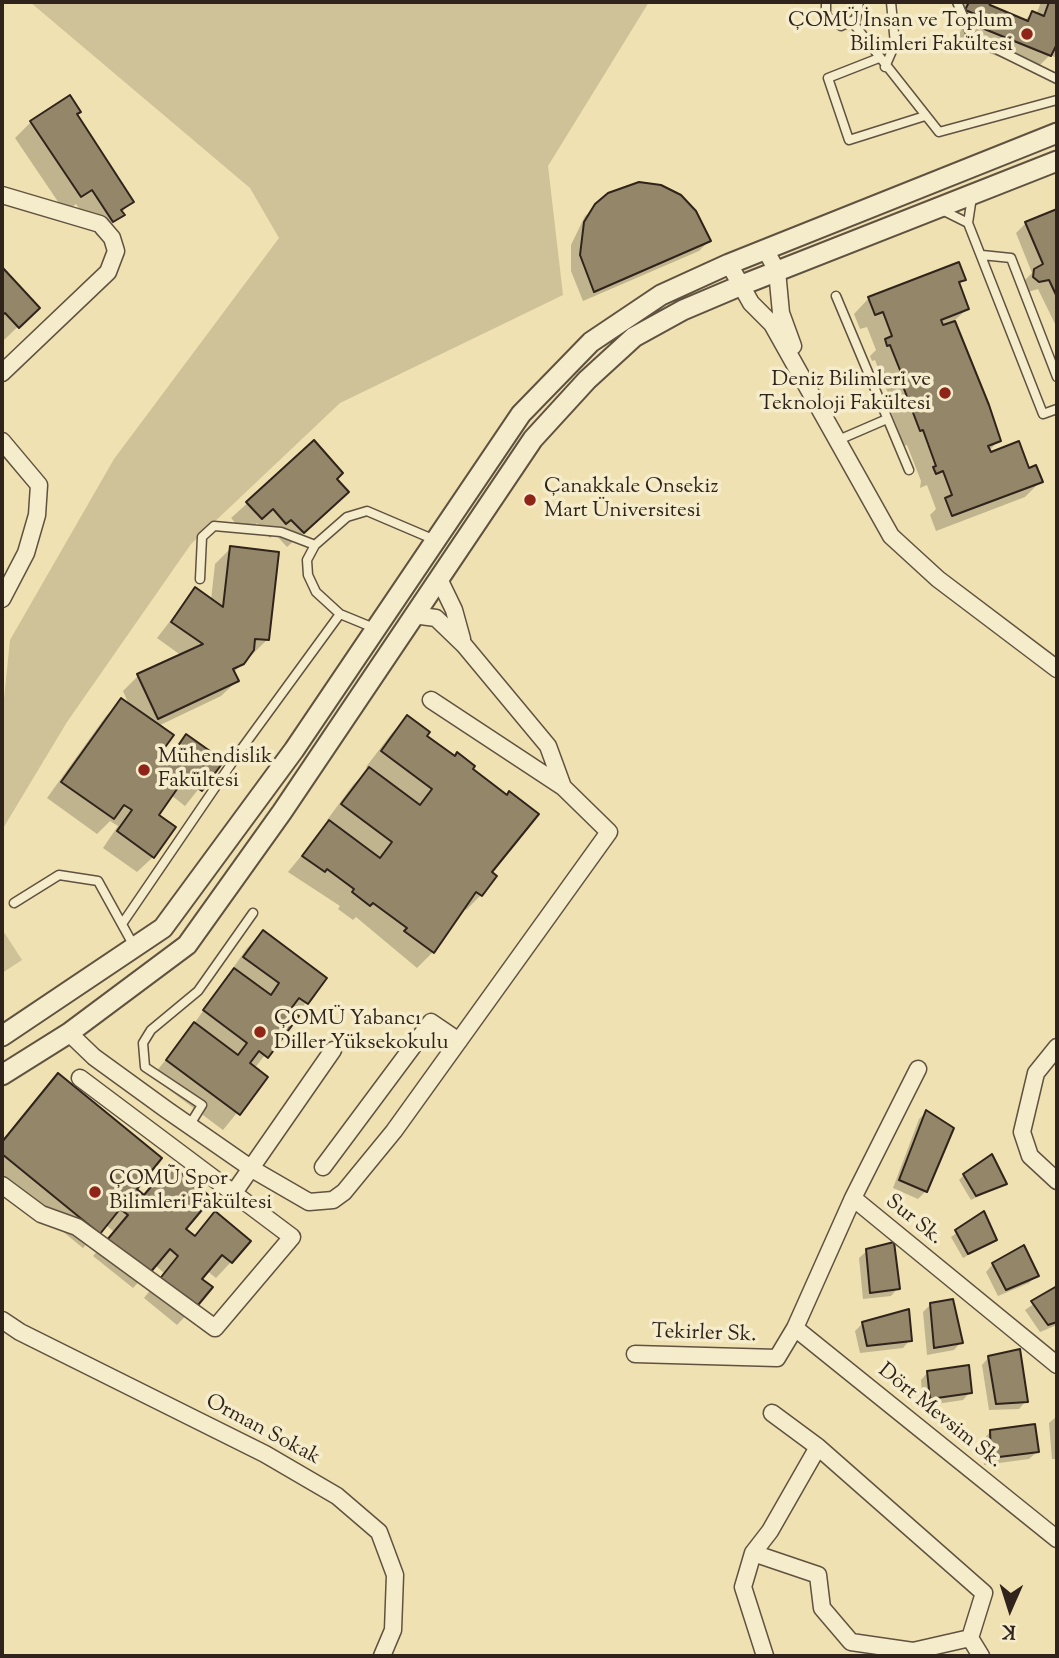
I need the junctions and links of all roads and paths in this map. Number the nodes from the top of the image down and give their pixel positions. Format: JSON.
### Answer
{"nodes":[{"id":1,"x":826,"y":2,"type":"edge"},
{"id":2,"x":859,"y":2,"type":"edge"},
{"id":3,"x":891,"y":2,"type":"edge"},
{"id":4,"x":957,"y":2,"type":"edge"},
{"id":5,"x":853,"y":23,"type":"junction"},
{"id":6,"x":878,"y":58,"type":"junction"},
{"id":7,"x":886,"y":67,"type":"junction"},
{"id":8,"x":1057,"y":79,"type":"edge"},
{"id":9,"x":1057,"y":100,"type":"edge"},
{"id":10,"x":925,"y":116,"type":"junction"},
{"id":11,"x":1057,"y":133,"type":"edge"},
{"id":12,"x":1057,"y":161,"type":"edge"},
{"id":13,"x":973,"y":194,"type":"junction"},
{"id":14,"x":2,"y":195,"type":"edge"},
{"id":15,"x":937,"y":208,"type":"junction"},
{"id":16,"x":968,"y":223,"type":"junction"},
{"id":17,"x":765,"y":249,"type":"junction"},
{"id":18,"x":982,"y":255,"type":"junction"},
{"id":19,"x":729,"y":264,"type":"junction"},
{"id":20,"x":777,"y":271,"type":"junction"},
{"id":21,"x":742,"y":285,"type":"junction"},
{"id":22,"x":836,"y":296,"type":"dead end"},
{"id":23,"x":2,"y":373,"type":"edge"},
{"id":24,"x":1057,"y":377,"type":"edge"},
{"id":25,"x":1057,"y":409,"type":"edge"},
{"id":26,"x":887,"y":419,"type":"junction"},
{"id":27,"x":843,"y":438,"type":"junction"},
{"id":28,"x":2,"y":441,"type":"edge"},
{"id":29,"x":909,"y":470,"type":"dead end"},
{"id":30,"x":435,"y":540,"type":"junction"},
{"id":31,"x":315,"y":545,"type":"junction"},
{"id":32,"x":420,"y":563,"type":"junction"},
{"id":33,"x":200,"y":579,"type":"dead end"},
{"id":34,"x":439,"y":579,"type":"junction"},
{"id":35,"x":2,"y":599,"type":"edge"},
{"id":36,"x":389,"y":607,"type":"junction"},
{"id":37,"x":340,"y":614,"type":"junction"},
{"id":38,"x":412,"y":615,"type":"junction"},
{"id":39,"x":374,"y":628,"type":"junction"},
{"id":40,"x":464,"y":645,"type":"junction"},
{"id":41,"x":1057,"y":663,"type":"edge"},
{"id":42,"x":1057,"y":669,"type":"edge"},
{"id":43,"x":431,"y":699,"type":"dead end"},
{"id":44,"x":563,"y":788,"type":"junction"},
{"id":45,"x":14,"y":902,"type":"dead end"},
{"id":46,"x":253,"y":914,"type":"dead end"},
{"id":47,"x":122,"y":924,"type":"junction"},
{"id":48,"x":135,"y":948,"type":"junction"},
{"id":49,"x":69,"y":1033,"type":"junction"},
{"id":50,"x":2,"y":1036,"type":"edge"},
{"id":51,"x":459,"y":1041,"type":"junction"},
{"id":52,"x":1057,"y":1047,"type":"edge"},
{"id":53,"x":333,"y":1050,"type":"dead end"},
{"id":54,"x":918,"y":1069,"type":"dead end"},
{"id":55,"x":2,"y":1075,"type":"edge"},
{"id":56,"x":80,"y":1078,"type":"dead end"},
{"id":57,"x":189,"y":1126,"type":"junction"},
{"id":58,"x":323,"y":1167,"type":"dead end"},
{"id":59,"x":252,"y":1169,"type":"junction"},
{"id":60,"x":1057,"y":1181,"type":"edge"},
{"id":61,"x":2,"y":1185,"type":"edge"},
{"id":62,"x":233,"y":1194,"type":"junction"},
{"id":63,"x":853,"y":1198,"type":"junction"},
{"id":64,"x":2,"y":1320,"type":"edge"},
{"id":65,"x":795,"y":1328,"type":"junction"},
{"id":66,"x":635,"y":1354,"type":"dead end"},
{"id":67,"x":1057,"y":1365,"type":"edge"},
{"id":68,"x":772,"y":1413,"type":"dead end"},
{"id":69,"x":818,"y":1447,"type":"junction"},
{"id":70,"x":1057,"y":1539,"type":"edge"},
{"id":71,"x":753,"y":1553,"type":"junction"},
{"id":72,"x":970,"y":1638,"type":"junction"},
{"id":73,"x":910,"y":1654,"type":"edge"},
{"id":74,"x":382,"y":1656,"type":"edge"},
{"id":75,"x":765,"y":1656,"type":"edge"},
{"id":76,"x":981,"y":1656,"type":"edge"}],
"edges":[{"from":1,"to":5,"type":"lane"},
{"from":2,"to":5,"type":"lane"},
{"from":3,"to":7,"type":"lane"},
{"from":4,"to":8,"type":"lane"},
{"from":5,"to":6,"type":"lane"},
{"from":6,"to":7,"type":"lane"},
{"from":6,"to":10,"type":"lane"},
{"from":7,"to":10,"type":"lane"},
{"from":9,"to":10,"type":"lane"},
{"from":11,"to":17,"type":"street"},
{"from":12,"to":13,"type":"street"},
{"from":13,"to":15,"type":"street"},
{"from":13,"to":16,"type":"lane"},
{"from":14,"to":23,"type":"street"},
{"from":15,"to":16,"type":"lane"},
{"from":15,"to":20,"type":"street"},
{"from":16,"to":18,"type":"lane"},
{"from":17,"to":19,"type":"street"},
{"from":17,"to":20,"type":"street"},
{"from":18,"to":24,"type":"lane"},
{"from":18,"to":25,"type":"lane"},
{"from":19,"to":21,"type":"street"},
{"from":19,"to":30,"type":"street"},
{"from":20,"to":21,"type":"street"},
{"from":20,"to":27,"type":"street"},
{"from":21,"to":34,"type":"street"},
{"from":21,"to":42,"type":"street"},
{"from":22,"to":26,"type":"lane"},
{"from":26,"to":27,"type":"lane"},
{"from":26,"to":29,"type":"lane"},
{"from":27,"to":41,"type":"street"},
{"from":28,"to":35,"type":"street"},
{"from":30,"to":31,"type":"lane"},
{"from":30,"to":32,"type":"street"},
{"from":31,"to":33,"type":"lane"},
{"from":31,"to":37,"type":"lane"},
{"from":32,"to":34,"type":"street"},
{"from":32,"to":36,"type":"street"},
{"from":34,"to":38,"type":"street"},
{"from":34,"to":40,"type":"street"},
{"from":36,"to":38,"type":"street"},
{"from":36,"to":39,"type":"street"},
{"from":37,"to":39,"type":"lane"},
{"from":37,"to":47,"type":"lane"},
{"from":38,"to":40,"type":"street"},
{"from":38,"to":49,"type":"street"},
{"from":39,"to":48,"type":"street"},
{"from":40,"to":44,"type":"street"},
{"from":43,"to":44,"type":"street"},
{"from":44,"to":51,"type":"street"},
{"from":45,"to":47,"type":"lane"},
{"from":46,"to":57,"type":"lane"},
{"from":47,"to":48,"type":"lane"},
{"from":48,"to":50,"type":"street"},
{"from":49,"to":55,"type":"street"},
{"from":49,"to":57,"type":"street"},
{"from":51,"to":58,"type":"street"},
{"from":51,"to":59,"type":"street"},
{"from":52,"to":60,"type":"street"},
{"from":53,"to":59,"type":"street"},
{"from":54,"to":63,"type":"street"},
{"from":56,"to":62,"type":"street"},
{"from":57,"to":59,"type":"street"},
{"from":59,"to":62,"type":"street"},
{"from":61,"to":62,"type":"street"},
{"from":63,"to":65,"type":"street","name":"Sur Sk."},
{"from":63,"to":67,"type":"street","name":"Sur Sk."},
{"from":64,"to":74,"type":"street","name":"Orman Sokak"},
{"from":65,"to":66,"type":"street","name":"Tekirler Sk."},
{"from":65,"to":70,"type":"street","name":"Dört Mevsim Sk."},
{"from":68,"to":69,"type":"street"},
{"from":69,"to":71,"type":"street"},
{"from":69,"to":72,"type":"street"},
{"from":71,"to":73,"type":"street"},
{"from":71,"to":75,"type":"street"},
{"from":72,"to":73,"type":"street"},
{"from":72,"to":76,"type":"street"}]}
